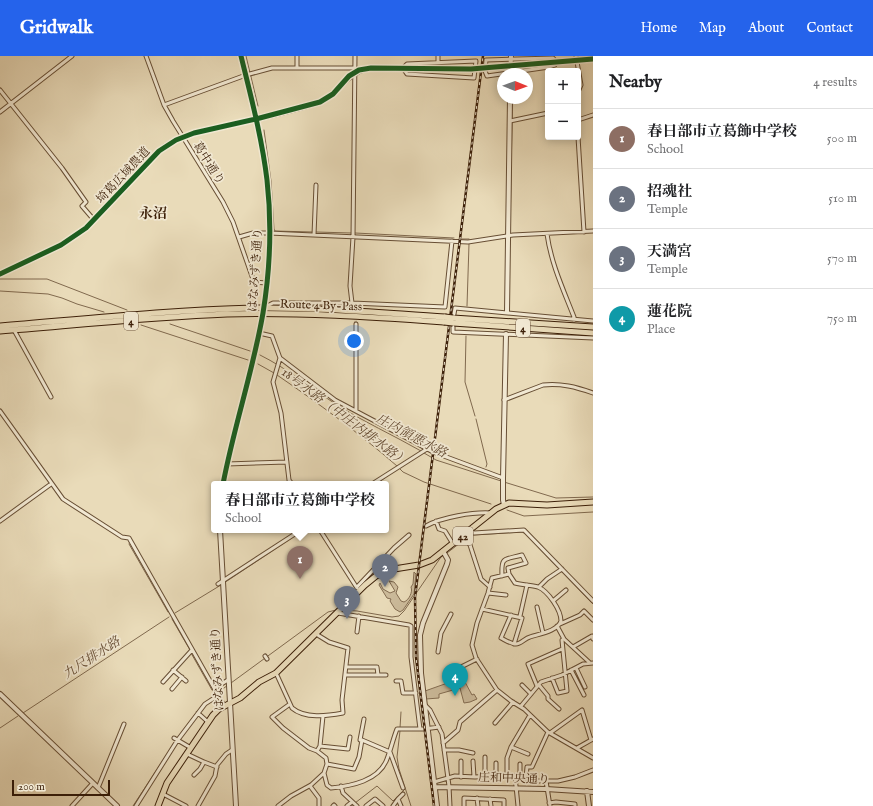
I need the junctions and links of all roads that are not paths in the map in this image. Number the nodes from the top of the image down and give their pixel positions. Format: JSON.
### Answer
{"nodes":[{"id":1,"x":72,"y":56,"type":"edge"},
{"id":2,"x":146,"y":56,"type":"edge"},
{"id":3,"x":241,"y":56,"type":"edge"},
{"id":4,"x":297,"y":56,"type":"edge"},
{"id":5,"x":356,"y":56,"type":"edge"},
{"id":6,"x":438,"y":56,"type":"edge"},
{"id":7,"x":454,"y":56,"type":"edge"},
{"id":8,"x":511,"y":57,"type":"edge"},
{"id":9,"x":577,"y":58,"type":"edge"},
{"id":10,"x":593,"y":59,"type":"edge"},
{"id":11,"x":438,"y":62,"type":"junction"},
{"id":12,"x":454,"y":62,"type":"junction"},
{"id":13,"x":556,"y":62,"type":"junction"},
{"id":14,"x":297,"y":67,"type":"junction"},
{"id":15,"x":403,"y":68,"type":"junction"},
{"id":16,"x":510,"y":68,"type":"edge"},
{"id":17,"x":578,"y":68,"type":"edge"},
{"id":18,"x":533,"y":69,"type":"edge"},
{"id":19,"x":355,"y":70,"type":"junction"},
{"id":20,"x":247,"y":75,"type":"junction"},
{"id":21,"x":497,"y":75,"type":"edge"},
{"id":22,"x":0,"y":90,"type":"edge"},
{"id":23,"x":10,"y":104,"type":"junction"},
{"id":24,"x":510,"y":104,"type":"edge"},
{"id":25,"x":164,"y":105,"type":"junction"},
{"id":26,"x":0,"y":112,"type":"edge"},
{"id":27,"x":545,"y":114,"type":"edge"},
{"id":28,"x":593,"y":116,"type":"edge"},
{"id":29,"x":256,"y":119,"type":"junction"},
{"id":30,"x":581,"y":119,"type":"edge"},
{"id":31,"x":510,"y":121,"type":"junction"},
{"id":32,"x":182,"y":137,"type":"junction"},
{"id":33,"x":578,"y":140,"type":"edge"},
{"id":34,"x":316,"y":185,"type":"dead end"},
{"id":35,"x":94,"y":220,"type":"junction"},
{"id":36,"x":593,"y":231,"type":"edge"},
{"id":37,"x":584,"y":232,"type":"junction"},
{"id":38,"x":269,"y":233,"type":"junction"},
{"id":39,"x":547,"y":234,"type":"junction"},
{"id":40,"x":314,"y":235,"type":"junction"},
{"id":41,"x":508,"y":236,"type":"junction"},
{"id":42,"x":239,"y":237,"type":"junction"},
{"id":43,"x":353,"y":237,"type":"junction"},
{"id":44,"x":452,"y":241,"type":"junction"},
{"id":45,"x":0,"y":274,"type":"edge"},
{"id":46,"x":266,"y":283,"type":"junction"},
{"id":47,"x":352,"y":303,"type":"junction"},
{"id":48,"x":263,"y":311,"type":"junction"},
{"id":49,"x":507,"y":314,"type":"junction"},
{"id":50,"x":453,"y":320,"type":"junction"},
{"id":51,"x":574,"y":320,"type":"junction"},
{"id":52,"x":593,"y":321,"type":"edge"},
{"id":53,"x":356,"y":324,"type":"tunnel mouth"},
{"id":54,"x":0,"y":326,"type":"edge"},
{"id":55,"x":593,"y":327,"type":"edge"},
{"id":56,"x":14,"y":330,"type":"junction"},
{"id":57,"x":0,"y":331,"type":"edge"},
{"id":58,"x":506,"y":332,"type":"junction"},
{"id":59,"x":259,"y":333,"type":"junction"},
{"id":60,"x":593,"y":333,"type":"edge"},
{"id":61,"x":593,"y":338,"type":"edge"},
{"id":62,"x":280,"y":358,"type":"junction"},
{"id":63,"x":593,"y":393,"type":"edge"},
{"id":64,"x":51,"y":397,"type":"dead end"},
{"id":65,"x":506,"y":400,"type":"junction"},
{"id":66,"x":356,"y":410,"type":"junction"},
{"id":67,"x":0,"y":411,"type":"edge"},
{"id":68,"x":426,"y":450,"type":"junction"},
{"id":69,"x":286,"y":462,"type":"junction"},
{"id":70,"x":227,"y":464,"type":"junction"},
{"id":71,"x":503,"y":478,"type":"junction"},
{"id":72,"x":224,"y":481,"type":"edge"},
{"id":73,"x":290,"y":481,"type":"edge"},
{"id":74,"x":377,"y":481,"type":"edge"},
{"id":75,"x":51,"y":484,"type":"junction"},
{"id":76,"x":593,"y":502,"type":"edge"},
{"id":77,"x":504,"y":504,"type":"junction"},
{"id":78,"x":492,"y":513,"type":"junction"},
{"id":79,"x":0,"y":521,"type":"edge"},
{"id":80,"x":436,"y":521,"type":"junction"},
{"id":81,"x":426,"y":526,"type":"dead end"},
{"id":82,"x":469,"y":531,"type":"junction"},
{"id":83,"x":220,"y":533,"type":"edge"},
{"id":84,"x":297,"y":533,"type":"edge"},
{"id":85,"x":322,"y":533,"type":"edge"},
{"id":86,"x":409,"y":536,"type":"dead end"},
{"id":87,"x":463,"y":536,"type":"junction"},
{"id":88,"x":452,"y":544,"type":"junction"},
{"id":89,"x":443,"y":551,"type":"junction"},
{"id":90,"x":562,"y":569,"type":"junction"},
{"id":91,"x":509,"y":574,"type":"junction"},
{"id":92,"x":502,"y":576,"type":"junction"},
{"id":93,"x":223,"y":583,"type":"junction"},
{"id":94,"x":218,"y":584,"type":"dead end"},
{"id":95,"x":527,"y":585,"type":"junction"},
{"id":96,"x":490,"y":588,"type":"junction"},
{"id":97,"x":539,"y":588,"type":"junction"},
{"id":98,"x":358,"y":589,"type":"junction"},
{"id":99,"x":566,"y":590,"type":"dead end"},
{"id":100,"x":488,"y":593,"type":"junction"},
{"id":101,"x":506,"y":595,"type":"dead end"},
{"id":102,"x":593,"y":601,"type":"edge"},
{"id":103,"x":553,"y":602,"type":"junction"},
{"id":104,"x":537,"y":607,"type":"dead end"},
{"id":105,"x":482,"y":609,"type":"junction"},
{"id":106,"x":338,"y":612,"type":"junction"},
{"id":107,"x":451,"y":614,"type":"dead end"},
{"id":108,"x":511,"y":615,"type":"junction"},
{"id":109,"x":359,"y":616,"type":"junction"},
{"id":110,"x":520,"y":616,"type":"junction"},
{"id":111,"x":593,"y":620,"type":"edge"},
{"id":112,"x":559,"y":625,"type":"junction"},
{"id":113,"x":358,"y":632,"type":"dead end"},
{"id":114,"x":543,"y":633,"type":"junction"},
{"id":115,"x":316,"y":634,"type":"junction"},
{"id":116,"x":564,"y":639,"type":"junction"},
{"id":117,"x":593,"y":639,"type":"edge"},
{"id":118,"x":514,"y":644,"type":"junction"},
{"id":119,"x":573,"y":647,"type":"junction"},
{"id":120,"x":562,"y":649,"type":"junction"},
{"id":121,"x":192,"y":650,"type":"junction"},
{"id":122,"x":438,"y":652,"type":"dead end"},
{"id":123,"x":477,"y":659,"type":"junction"},
{"id":124,"x":588,"y":662,"type":"junction"},
{"id":125,"x":593,"y":663,"type":"edge"},
{"id":126,"x":346,"y":667,"type":"junction"},
{"id":127,"x":461,"y":667,"type":"dead end"},
{"id":128,"x":576,"y":668,"type":"junction"},
{"id":129,"x":173,"y":670,"type":"junction"},
{"id":130,"x":571,"y":670,"type":"junction"},
{"id":131,"x":565,"y":673,"type":"junction"},
{"id":132,"x":276,"y":674,"type":"junction"},
{"id":133,"x":345,"y":675,"type":"junction"},
{"id":134,"x":386,"y":675,"type":"dead end"},
{"id":135,"x":378,"y":676,"type":"junction"},
{"id":136,"x":182,"y":677,"type":"junction"},
{"id":137,"x":552,"y":678,"type":"junction"},
{"id":138,"x":228,"y":680,"type":"junction"},
{"id":139,"x":186,"y":681,"type":"dead end"},
{"id":140,"x":396,"y":681,"type":"dead end"},
{"id":141,"x":163,"y":682,"type":"dead end"},
{"id":142,"x":522,"y":685,"type":"dead end"},
{"id":143,"x":538,"y":685,"type":"junction"},
{"id":144,"x":585,"y":687,"type":"dead end"},
{"id":145,"x":172,"y":689,"type":"dead end"},
{"id":146,"x":497,"y":690,"type":"junction"},
{"id":147,"x":217,"y":692,"type":"junction"},
{"id":148,"x":416,"y":693,"type":"junction"},
{"id":149,"x":0,"y":694,"type":"edge"},
{"id":150,"x":531,"y":694,"type":"junction"},
{"id":151,"x":584,"y":695,"type":"dead end"},
{"id":152,"x":222,"y":702,"type":"dead end"},
{"id":153,"x":513,"y":702,"type":"junction"},
{"id":154,"x":229,"y":704,"type":"junction"},
{"id":155,"x":290,"y":704,"type":"junction"},
{"id":156,"x":425,"y":705,"type":"junction"},
{"id":157,"x":521,"y":706,"type":"junction"},
{"id":158,"x":559,"y":709,"type":"dead end"},
{"id":159,"x":198,"y":713,"type":"junction"},
{"id":160,"x":530,"y":715,"type":"junction"},
{"id":161,"x":323,"y":716,"type":"junction"},
{"id":162,"x":364,"y":719,"type":"dead end"},
{"id":163,"x":208,"y":722,"type":"junction"},
{"id":164,"x":495,"y":723,"type":"dead end"},
{"id":165,"x":124,"y":724,"type":"dead end"},
{"id":166,"x":439,"y":727,"type":"junction"},
{"id":167,"x":428,"y":728,"type":"junction"},
{"id":168,"x":420,"y":729,"type":"junction"},
{"id":169,"x":549,"y":733,"type":"junction"},
{"id":170,"x":350,"y":737,"type":"dead end"},
{"id":171,"x":176,"y":740,"type":"junction"},
{"id":172,"x":362,"y":740,"type":"junction"},
{"id":173,"x":592,"y":740,"type":"edge"},
{"id":174,"x":443,"y":743,"type":"junction"},
{"id":175,"x":320,"y":746,"type":"junction"},
{"id":176,"x":510,"y":747,"type":"junction"},
{"id":177,"x":191,"y":748,"type":"junction"},
{"id":178,"x":577,"y":748,"type":"junction"},
{"id":179,"x":232,"y":750,"type":"junction"},
{"id":180,"x":444,"y":750,"type":"junction"},
{"id":181,"x":318,"y":752,"type":"junction"},
{"id":182,"x":390,"y":752,"type":"junction"},
{"id":183,"x":474,"y":753,"type":"dead end"},
{"id":184,"x":187,"y":754,"type":"junction"},
{"id":185,"x":528,"y":754,"type":"dead end"},
{"id":186,"x":484,"y":757,"type":"dead end"},
{"id":187,"x":593,"y":758,"type":"edge"},
{"id":188,"x":461,"y":761,"type":"dead end"},
{"id":189,"x":473,"y":761,"type":"dead end"},
{"id":190,"x":204,"y":762,"type":"junction"},
{"id":191,"x":496,"y":763,"type":"dead end"},
{"id":192,"x":328,"y":764,"type":"junction"},
{"id":193,"x":520,"y":764,"type":"dead end"},
{"id":194,"x":217,"y":767,"type":"junction"},
{"id":195,"x":593,"y":770,"type":"edge"},
{"id":196,"x":194,"y":774,"type":"dead end"},
{"id":197,"x":324,"y":774,"type":"junction"},
{"id":198,"x":507,"y":775,"type":"junction"},
{"id":199,"x":496,"y":776,"type":"junction"},
{"id":200,"x":515,"y":776,"type":"junction"},
{"id":201,"x":462,"y":777,"type":"junction"},
{"id":202,"x":474,"y":777,"type":"junction"},
{"id":203,"x":486,"y":777,"type":"junction"},
{"id":204,"x":520,"y":777,"type":"junction"},
{"id":205,"x":447,"y":778,"type":"junction"},
{"id":206,"x":526,"y":778,"type":"junction"},
{"id":207,"x":546,"y":781,"type":"junction"},
{"id":208,"x":434,"y":782,"type":"junction"},
{"id":209,"x":93,"y":783,"type":"junction"},
{"id":210,"x":310,"y":786,"type":"junction"},
{"id":211,"x":341,"y":786,"type":"junction"},
{"id":212,"x":449,"y":786,"type":"junction"},
{"id":213,"x":435,"y":787,"type":"junction"},
{"id":214,"x":98,"y":788,"type":"junction"},
{"id":215,"x":403,"y":788,"type":"dead end"},
{"id":216,"x":516,"y":788,"type":"junction"},
{"id":217,"x":546,"y":789,"type":"junction"},
{"id":218,"x":587,"y":791,"type":"junction"},
{"id":219,"x":593,"y":792,"type":"edge"},
{"id":220,"x":162,"y":794,"type":"junction"},
{"id":221,"x":403,"y":794,"type":"dead end"},
{"id":222,"x":477,"y":798,"type":"junction"},
{"id":223,"x":490,"y":799,"type":"junction"},
{"id":224,"x":398,"y":800,"type":"junction"},
{"id":225,"x":352,"y":802,"type":"junction"},
{"id":226,"x":549,"y":805,"type":"edge"},
{"id":227,"x":72,"y":806,"type":"edge"},
{"id":228,"x":117,"y":806,"type":"edge"},
{"id":229,"x":136,"y":806,"type":"edge"},
{"id":230,"x":158,"y":806,"type":"edge"},
{"id":231,"x":186,"y":806,"type":"edge"},
{"id":232,"x":198,"y":806,"type":"edge"},
{"id":233,"x":236,"y":806,"type":"edge"},
{"id":234,"x":278,"y":806,"type":"edge"},
{"id":235,"x":319,"y":806,"type":"edge"},
{"id":236,"x":347,"y":806,"type":"edge"},
{"id":237,"x":357,"y":806,"type":"edge"},
{"id":238,"x":366,"y":806,"type":"edge"},
{"id":239,"x":383,"y":806,"type":"edge"},
{"id":240,"x":393,"y":806,"type":"edge"},
{"id":241,"x":401,"y":806,"type":"edge"},
{"id":242,"x":438,"y":806,"type":"edge"},
{"id":243,"x":450,"y":806,"type":"edge"},
{"id":244,"x":464,"y":806,"type":"edge"},
{"id":245,"x":478,"y":806,"type":"edge"},
{"id":246,"x":491,"y":806,"type":"edge"},
{"id":247,"x":504,"y":806,"type":"edge"},
{"id":248,"x":518,"y":806,"type":"edge"},
{"id":249,"x":575,"y":806,"type":"edge"},
{"id":250,"x":589,"y":806,"type":"edge"}],
"edges":[{"from":1,"to":23,"type":"street"},
{"from":2,"to":25,"type":"street","name":"葛中通り"},
{"from":3,"to":20,"type":"street","name":"はなみずき通り"},
{"from":4,"to":14,"type":"street"},
{"from":5,"to":19,"type":"street"},
{"from":6,"to":11,"type":"street"},
{"from":7,"to":12,"type":"street"},
{"from":8,"to":13,"type":"street"},
{"from":8,"to":16,"type":"street"},
{"from":8,"to":21,"type":"street"},
{"from":9,"to":10,"type":"street"},
{"from":9,"to":13,"type":"street"},
{"from":9,"to":17,"type":"street"},
{"from":11,"to":12,"type":"street"},
{"from":11,"to":15,"type":"street"},
{"from":12,"to":15,"type":"street"},
{"from":13,"to":15,"type":"street","bridge":true},
{"from":13,"to":18,"type":"street"},
{"from":14,"to":19,"type":"street"},
{"from":14,"to":20,"type":"street"},
{"from":15,"to":19,"type":"street"},
{"from":19,"to":29,"type":"street","name":"埼葛広域農道"},
{"from":19,"to":43,"type":"street"},
{"from":20,"to":25,"type":"street"},
{"from":20,"to":29,"type":"street","name":"はなみずき通り"},
{"from":22,"to":23,"type":"street"},
{"from":23,"to":26,"type":"street"},
{"from":23,"to":35,"type":"street"},
{"from":24,"to":31,"type":"street"},
{"from":25,"to":32,"type":"street","name":"葛中通り"},
{"from":27,"to":31,"type":"street"},
{"from":28,"to":30,"type":"street"},
{"from":29,"to":32,"type":"street","name":"埼葛広域農道"},
{"from":29,"to":38,"type":"street","name":"はなみずき通り"},
{"from":31,"to":41,"type":"street"},
{"from":32,"to":35,"type":"street","name":"埼葛広域農道"},
{"from":32,"to":42,"type":"street","name":"葛中通り"},
{"from":33,"to":37,"type":"street"},
{"from":34,"to":40,"type":"street"},
{"from":35,"to":45,"type":"street","name":"埼葛広域農道"},
{"from":36,"to":37,"type":"street"},
{"from":37,"to":39,"type":"street"},
{"from":38,"to":40,"type":"street"},
{"from":38,"to":42,"type":"street"},
{"from":38,"to":46,"type":"street","name":"はなみずき通り"},
{"from":39,"to":41,"type":"street"},
{"from":39,"to":51,"type":"street"},
{"from":40,"to":43,"type":"street"},
{"from":41,"to":44,"type":"street"},
{"from":41,"to":49,"type":"street"},
{"from":42,"to":46,"type":"street","name":"葛中通り"},
{"from":43,"to":44,"type":"street"},
{"from":43,"to":47,"type":"street"},
{"from":44,"to":47,"type":"street"},
{"from":46,"to":48,"type":"street","name":"はなみずき通り"},
{"from":47,"to":48,"type":"street"},
{"from":48,"to":50,"type":"main road","name":"Route 4 By-Pass","number":"4","bridge":true},
{"from":48,"to":54,"type":"main road","name":"Route 4 By-Pass","number":"4"},
{"from":48,"to":56,"type":"main road","name":"Route 4 By-Pass","number":"4"},
{"from":48,"to":59,"type":"street","name":"はなみずき通り"},
{"from":49,"to":50,"type":"street"},
{"from":49,"to":51,"type":"street"},
{"from":50,"to":55,"type":"main road","name":"Route 4 By-Pass","number":"4"},
{"from":50,"to":58,"type":"street"},
{"from":50,"to":60,"type":"main road","name":"Route 4 By-Pass","number":"4"},
{"from":51,"to":52,"type":"street"},
{"from":53,"to":66,"type":"street"},
{"from":56,"to":57,"type":"main road","name":"Route 4 By-Pass","number":"4"},
{"from":56,"to":64,"type":"street"},
{"from":58,"to":61,"type":"street"},
{"from":58,"to":65,"type":"street"},
{"from":59,"to":62,"type":"street"},
{"from":59,"to":70,"type":"street","name":"はなみずき通り"},
{"from":62,"to":66,"type":"street"},
{"from":62,"to":69,"type":"street"},
{"from":63,"to":65,"type":"street"},
{"from":65,"to":71,"type":"street"},
{"from":66,"to":68,"type":"street"},
{"from":67,"to":75,"type":"street"},
{"from":68,"to":71,"type":"street"},
{"from":68,"to":74,"type":"street"},
{"from":69,"to":70,"type":"street"},
{"from":69,"to":73,"type":"street"},
{"from":70,"to":72,"type":"street","name":"はなみずき通り"},
{"from":71,"to":77,"type":"street"},
{"from":75,"to":79,"type":"street"},
{"from":75,"to":121,"type":"street"},
{"from":76,"to":77,"type":"main road"},
{"from":77,"to":78,"type":"main road","number":"42"},
{"from":78,"to":80,"type":"street"},
{"from":78,"to":82,"type":"main road","number":"42"},
{"from":80,"to":81,"type":"street"},
{"from":80,"to":88,"type":"street"},
{"from":82,"to":87,"type":"main road","number":"42"},
{"from":82,"to":90,"type":"street"},
{"from":83,"to":93,"type":"street","name":"はなみずき通り"},
{"from":84,"to":93,"type":"street"},
{"from":85,"to":98,"type":"street"},
{"from":86,"to":98,"type":"street"},
{"from":87,"to":88,"type":"main road","number":"42"},
{"from":87,"to":96,"type":"street"},
{"from":88,"to":89,"type":"main road","number":"42"},
{"from":89,"to":98,"type":"main road","number":"42"},
{"from":89,"to":156,"type":"street"},
{"from":90,"to":97,"type":"street"},
{"from":90,"to":102,"type":"street"},
{"from":91,"to":92,"type":"street"},
{"from":91,"to":92,"type":"street"},
{"from":91,"to":95,"type":"street"},
{"from":92,"to":96,"type":"street"},
{"from":93,"to":94,"type":"street"},
{"from":93,"to":138,"type":"street","name":"はなみずき通り"},
{"from":95,"to":97,"type":"street"},
{"from":95,"to":110,"type":"street"},
{"from":96,"to":100,"type":"street"},
{"from":97,"to":103,"type":"street"},
{"from":98,"to":106,"type":"main road","number":"42"},
{"from":99,"to":103,"type":"street"},
{"from":100,"to":101,"type":"street"},
{"from":100,"to":105,"type":"street"},
{"from":103,"to":112,"type":"street"},
{"from":104,"to":114,"type":"street"},
{"from":105,"to":108,"type":"street"},
{"from":105,"to":123,"type":"street"},
{"from":106,"to":109,"type":"street"},
{"from":106,"to":115,"type":"main road","number":"42"},
{"from":107,"to":122,"type":"street"},
{"from":108,"to":110,"type":"street"},
{"from":108,"to":118,"type":"street"},
{"from":109,"to":113,"type":"street"},
{"from":109,"to":148,"type":"street"},
{"from":110,"to":118,"type":"street"},
{"from":111,"to":112,"type":"street"},
{"from":112,"to":114,"type":"street"},
{"from":112,"to":116,"type":"street"},
{"from":114,"to":118,"type":"street"},
{"from":115,"to":126,"type":"street"},
{"from":115,"to":132,"type":"main road","number":"42"},
{"from":116,"to":119,"type":"street"},
{"from":116,"to":120,"type":"street"},
{"from":117,"to":119,"type":"street"},
{"from":119,"to":124,"type":"street"},
{"from":120,"to":131,"type":"street"},
{"from":120,"to":143,"type":"street"},
{"from":121,"to":129,"type":"street"},
{"from":121,"to":147,"type":"street"},
{"from":123,"to":127,"type":"street"},
{"from":123,"to":146,"type":"street"},
{"from":124,"to":125,"type":"street"},
{"from":124,"to":128,"type":"street"},
{"from":126,"to":133,"type":"street"},
{"from":126,"to":135,"type":"street"},
{"from":128,"to":130,"type":"street"},
{"from":128,"to":144,"type":"street"},
{"from":129,"to":136,"type":"street"},
{"from":129,"to":141,"type":"street"},
{"from":130,"to":131,"type":"street"},
{"from":130,"to":151,"type":"street"},
{"from":131,"to":137,"type":"street"},
{"from":131,"to":137,"type":"street"},
{"from":132,"to":154,"type":"main road","number":"42"},
{"from":132,"to":155,"type":"street"},
{"from":133,"to":135,"type":"street"},
{"from":133,"to":161,"type":"street"},
{"from":134,"to":135,"type":"street"},
{"from":136,"to":139,"type":"street"},
{"from":136,"to":145,"type":"street"},
{"from":137,"to":143,"type":"street"},
{"from":138,"to":147,"type":"street"},
{"from":138,"to":154,"type":"street","name":"はなみずき通り"},
{"from":140,"to":148,"type":"street"},
{"from":142,"to":150,"type":"street"},
{"from":143,"to":150,"type":"street"},
{"from":143,"to":158,"type":"street"},
{"from":146,"to":153,"type":"street"},
{"from":146,"to":174,"type":"street"},
{"from":147,"to":152,"type":"street"},
{"from":147,"to":159,"type":"street"},
{"from":148,"to":168,"type":"street"},
{"from":149,"to":209,"type":"street"},
{"from":150,"to":157,"type":"street"},
{"from":153,"to":157,"type":"street"},
{"from":153,"to":164,"type":"street"},
{"from":154,"to":163,"type":"main road","number":"42"},
{"from":154,"to":179,"type":"street","name":"はなみずき通り"},
{"from":155,"to":161,"type":"street"},
{"from":155,"to":181,"type":"street"},
{"from":156,"to":166,"type":"street"},
{"from":156,"to":167,"type":"street"},
{"from":157,"to":160,"type":"street"},
{"from":159,"to":163,"type":"street"},
{"from":159,"to":171,"type":"street"},
{"from":160,"to":169,"type":"street"},
{"from":160,"to":176,"type":"street"},
{"from":161,"to":175,"type":"street"},
{"from":162,"to":172,"type":"street"},
{"from":163,"to":177,"type":"main road","number":"42"},
{"from":165,"to":214,"type":"street"},
{"from":166,"to":167,"type":"street"},
{"from":166,"to":174,"type":"street"},
{"from":167,"to":168,"type":"street"},
{"from":167,"to":208,"type":"street"},
{"from":168,"to":182,"type":"street"},
{"from":169,"to":173,"type":"street"},
{"from":169,"to":178,"type":"street"},
{"from":169,"to":206,"type":"street"},
{"from":170,"to":175,"type":"street"},
{"from":171,"to":177,"type":"street"},
{"from":171,"to":229,"type":"street"},
{"from":172,"to":182,"type":"street"},
{"from":172,"to":192,"type":"street"},
{"from":173,"to":178,"type":"street"},
{"from":174,"to":180,"type":"street"},
{"from":175,"to":181,"type":"street"},
{"from":176,"to":185,"type":"street"},
{"from":176,"to":198,"type":"street"},
{"from":177,"to":184,"type":"main road","number":"42"},
{"from":178,"to":187,"type":"street"},
{"from":179,"to":194,"type":"street"},
{"from":179,"to":233,"type":"street","name":"はなみずき通り"},
{"from":180,"to":183,"type":"street"},
{"from":180,"to":205,"type":"street"},
{"from":181,"to":192,"type":"street"},
{"from":182,"to":211,"type":"street"},
{"from":182,"to":215,"type":"street"},
{"from":184,"to":190,"type":"street"},
{"from":184,"to":220,"type":"main road","number":"42"},
{"from":186,"to":203,"type":"street"},
{"from":188,"to":201,"type":"street"},
{"from":189,"to":202,"type":"street"},
{"from":190,"to":194,"type":"street"},
{"from":190,"to":196,"type":"street"},
{"from":191,"to":199,"type":"street"},
{"from":192,"to":197,"type":"street"},
{"from":193,"to":204,"type":"street"},
{"from":194,"to":232,"type":"street"},
{"from":195,"to":207,"type":"street"},
{"from":197,"to":210,"type":"street"},
{"from":197,"to":211,"type":"street"},
{"from":198,"to":199,"type":"street"},
{"from":198,"to":200,"type":"street"},
{"from":199,"to":203,"type":"street"},
{"from":200,"to":204,"type":"street"},
{"from":200,"to":216,"type":"street"},
{"from":201,"to":202,"type":"street"},
{"from":201,"to":205,"type":"street"},
{"from":202,"to":203,"type":"street"},
{"from":204,"to":206,"type":"street"},
{"from":205,"to":208,"type":"street"},
{"from":205,"to":212,"type":"street"},
{"from":206,"to":207,"type":"street"},
{"from":207,"to":217,"type":"street"},
{"from":208,"to":213,"type":"street"},
{"from":209,"to":214,"type":"street"},
{"from":209,"to":227,"type":"street"},
{"from":210,"to":234,"type":"street"},
{"from":210,"to":235,"type":"street"},
{"from":211,"to":225,"type":"street"},
{"from":212,"to":213,"type":"street","name":"庄和中央通り"},
{"from":212,"to":216,"type":"street","name":"庄和中央通り"},
{"from":212,"to":243,"type":"street"},
{"from":213,"to":242,"type":"street"},
{"from":214,"to":228,"type":"street"},
{"from":216,"to":217,"type":"street","name":"庄和中央通り"},
{"from":216,"to":248,"type":"street"},
{"from":217,"to":218,"type":"street","name":"庄和中央通り"},
{"from":217,"to":226,"type":"street"},
{"from":218,"to":219,"type":"street","name":"庄和中央通り"},
{"from":218,"to":250,"type":"street"},
{"from":220,"to":230,"type":"main road","number":"42"},
{"from":220,"to":231,"type":"street"},
{"from":221,"to":224,"type":"street"},
{"from":222,"to":223,"type":"street"},
{"from":222,"to":244,"type":"street"},
{"from":222,"to":245,"type":"street"},
{"from":223,"to":246,"type":"street"},
{"from":223,"to":247,"type":"street"},
{"from":224,"to":240,"type":"street"},
{"from":224,"to":241,"type":"street"},
{"from":225,"to":236,"type":"street"},
{"from":225,"to":237,"type":"street"},
{"from":226,"to":249,"type":"street"},
{"from":238,"to":239,"type":"street"}]}
